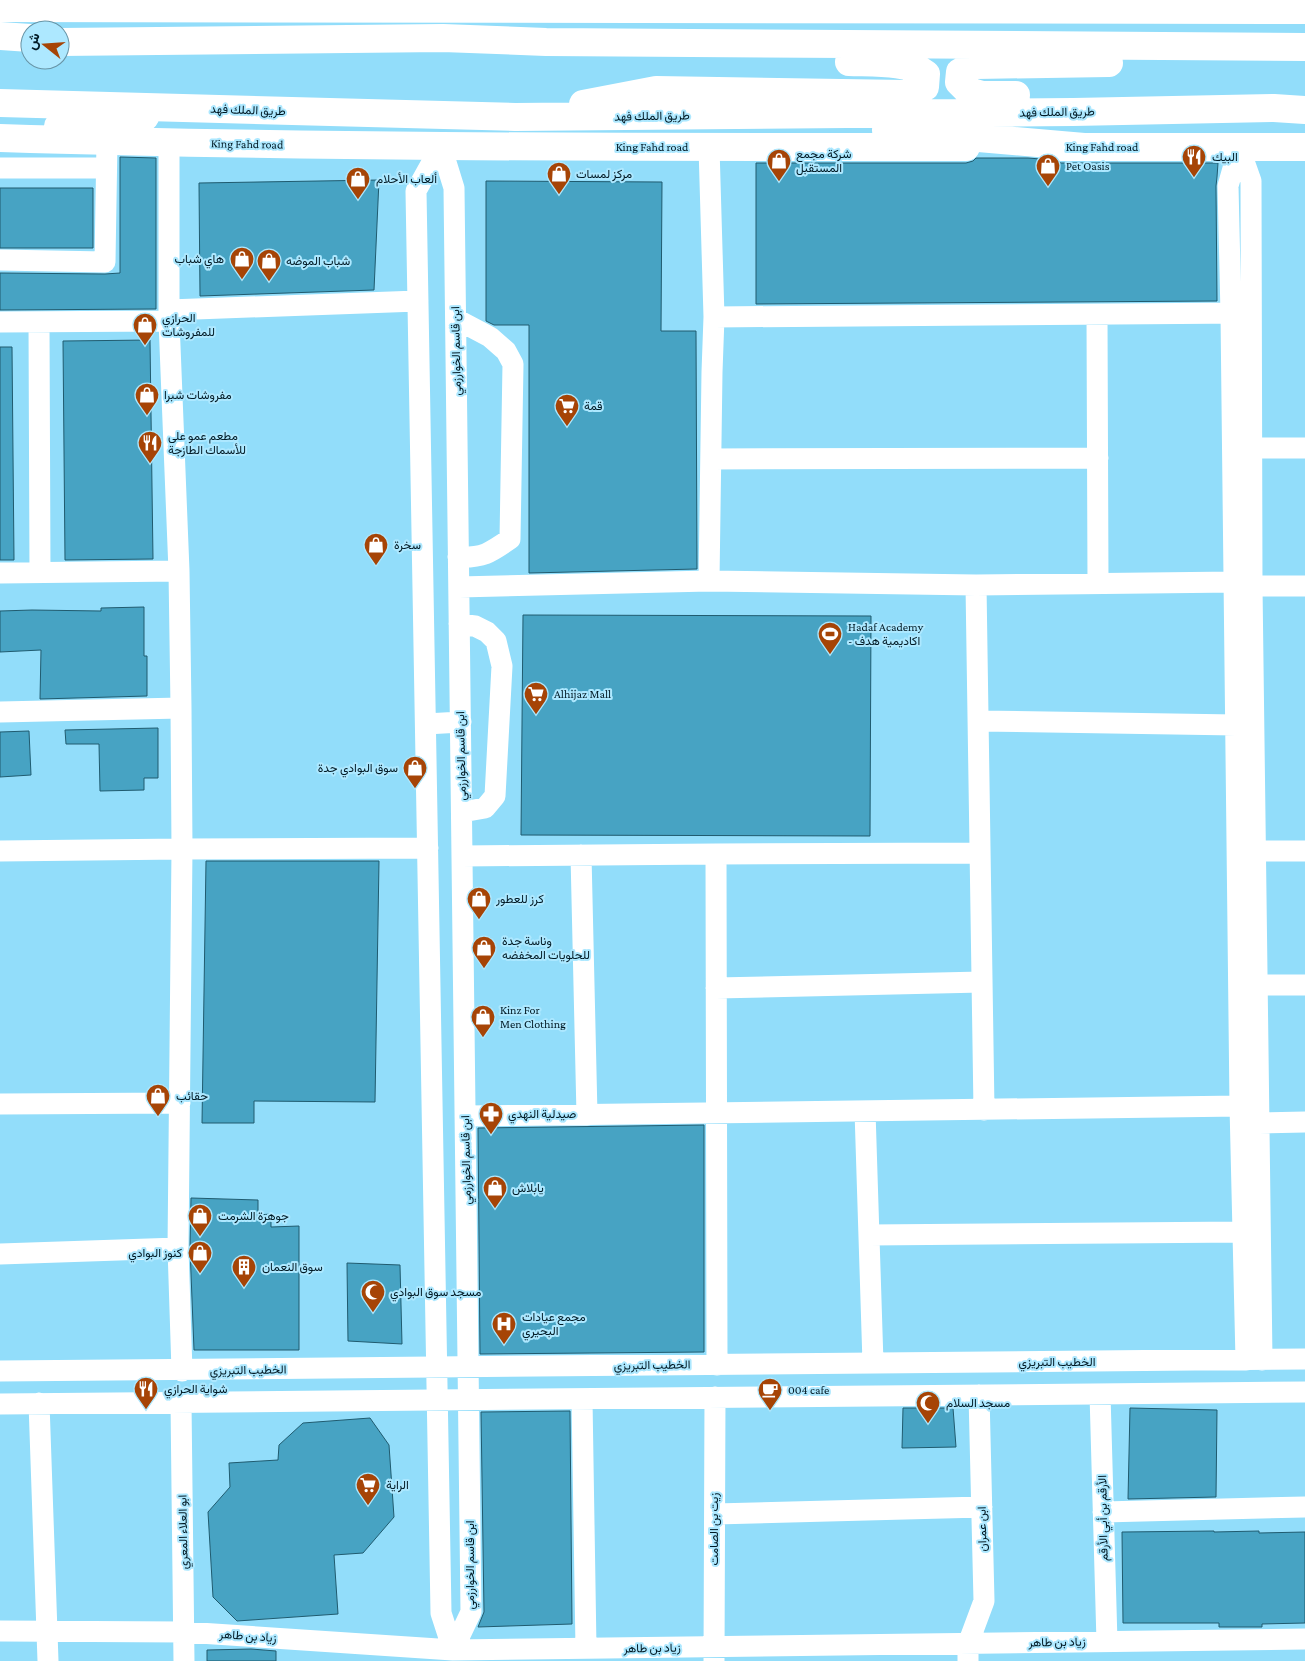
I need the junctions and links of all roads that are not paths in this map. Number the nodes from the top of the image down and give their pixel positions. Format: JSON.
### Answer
{"nodes":[{"id":1,"x":385,"y":4,"type":"edge"},
{"id":2,"x":525,"y":4,"type":"edge"},
{"id":3,"x":1040,"y":5,"type":"edge"},
{"id":4,"x":1069,"y":5,"type":"edge"},
{"id":5,"x":1240,"y":5,"type":"edge"},
{"id":6,"x":0,"y":8,"type":"edge"},
{"id":7,"x":1305,"y":10,"type":"edge"},
{"id":8,"x":0,"y":36,"type":"edge"},
{"id":9,"x":20,"y":39,"type":"edge"},
{"id":10,"x":20,"y":41,"type":"edge"},
{"id":11,"x":70,"y":41,"type":"edge"},
{"id":12,"x":0,"y":42,"type":"edge"},
{"id":13,"x":546,"y":42,"type":"junction"},
{"id":14,"x":1305,"y":47,"type":"edge"},
{"id":15,"x":1305,"y":57,"type":"edge"},
{"id":16,"x":0,"y":103,"type":"edge"},
{"id":17,"x":1274,"y":108,"type":"junction"},
{"id":18,"x":234,"y":109,"type":"junction"},
{"id":19,"x":1305,"y":110,"type":"edge"},
{"id":20,"x":728,"y":116,"type":"junction"},
{"id":21,"x":515,"y":117,"type":"junction"},
{"id":22,"x":0,"y":134,"type":"edge"},
{"id":23,"x":0,"y":138,"type":"edge"},
{"id":24,"x":107,"y":141,"type":"junction"},
{"id":25,"x":169,"y":143,"type":"junction"},
{"id":26,"x":441,"y":146,"type":"junction"},
{"id":27,"x":709,"y":147,"type":"junction"},
{"id":28,"x":1239,"y":147,"type":"junction"},
{"id":29,"x":1084,"y":148,"type":"junction"},
{"id":30,"x":1305,"y":148,"type":"edge"},
{"id":31,"x":0,"y":168,"type":"edge"},
{"id":32,"x":106,"y":168,"type":"junction"},
{"id":33,"x":0,"y":260,"type":"edge"},
{"id":34,"x":418,"y":301,"type":"junction"},
{"id":35,"x":1242,"y":314,"type":"junction"},
{"id":36,"x":1097,"y":315,"type":"junction"},
{"id":37,"x":169,"y":316,"type":"junction"},
{"id":38,"x":714,"y":317,"type":"junction"},
{"id":39,"x":456,"y":319,"type":"junction"},
{"id":40,"x":0,"y":322,"type":"edge"},
{"id":41,"x":39,"y":322,"type":"junction"},
{"id":42,"x":1252,"y":448,"type":"junction"},
{"id":43,"x":1305,"y":448,"type":"edge"},
{"id":44,"x":1098,"y":458,"type":"junction"},
{"id":45,"x":711,"y":460,"type":"junction"},
{"id":46,"x":458,"y":557,"type":"junction"},
{"id":47,"x":179,"y":571,"type":"junction"},
{"id":48,"x":0,"y":573,"type":"edge"},
{"id":49,"x":40,"y":573,"type":"junction"},
{"id":50,"x":709,"y":581,"type":"junction"},
{"id":51,"x":1098,"y":584,"type":"junction"},
{"id":52,"x":1243,"y":584,"type":"junction"},
{"id":53,"x":976,"y":586,"type":"junction"},
{"id":54,"x":1305,"y":586,"type":"edge"},
{"id":55,"x":459,"y":587,"type":"junction"},
{"id":56,"x":459,"y":624,"type":"junction"},
{"id":57,"x":181,"y":708,"type":"junction"},
{"id":58,"x":0,"y":712,"type":"edge"},
{"id":59,"x":978,"y":721,"type":"junction"},
{"id":60,"x":461,"y":722,"type":"junction"},
{"id":61,"x":426,"y":724,"type":"junction"},
{"id":62,"x":1236,"y":725,"type":"junction"},
{"id":63,"x":462,"y":812,"type":"junction"},
{"id":64,"x":428,"y":848,"type":"junction"},
{"id":65,"x":182,"y":849,"type":"junction"},
{"id":66,"x":1255,"y":851,"type":"junction"},
{"id":67,"x":1305,"y":851,"type":"edge"},
{"id":68,"x":0,"y":852,"type":"edge"},
{"id":69,"x":716,"y":854,"type":"junction"},
{"id":70,"x":980,"y":854,"type":"junction"},
{"id":71,"x":581,"y":855,"type":"junction"},
{"id":72,"x":462,"y":856,"type":"junction"},
{"id":73,"x":982,"y":982,"type":"junction"},
{"id":74,"x":1257,"y":985,"type":"junction"},
{"id":75,"x":1305,"y":985,"type":"edge"},
{"id":76,"x":716,"y":988,"type":"junction"},
{"id":77,"x":180,"y":1103,"type":"junction"},
{"id":78,"x":0,"y":1104,"type":"edge"},
{"id":79,"x":1240,"y":1106,"type":"junction"},
{"id":80,"x":984,"y":1110,"type":"junction"},
{"id":81,"x":865,"y":1111,"type":"junction"},
{"id":82,"x":716,"y":1113,"type":"junction"},
{"id":83,"x":587,"y":1115,"type":"junction"},
{"id":84,"x":465,"y":1116,"type":"junction"},
{"id":85,"x":1305,"y":1122,"type":"edge"},
{"id":86,"x":1259,"y":1123,"type":"junction"},
{"id":87,"x":1244,"y":1232,"type":"junction"},
{"id":88,"x":869,"y":1235,"type":"junction"},
{"id":89,"x":178,"y":1248,"type":"junction"},
{"id":90,"x":0,"y":1254,"type":"edge"},
{"id":91,"x":1305,"y":1359,"type":"edge"},
{"id":92,"x":1254,"y":1360,"type":"junction"},
{"id":93,"x":873,"y":1363,"type":"junction"},
{"id":94,"x":717,"y":1365,"type":"junction"},
{"id":95,"x":437,"y":1367,"type":"junction"},
{"id":96,"x":468,"y":1367,"type":"junction"},
{"id":97,"x":0,"y":1371,"type":"edge"},
{"id":98,"x":182,"y":1371,"type":"junction"},
{"id":99,"x":1305,"y":1392,"type":"edge"},
{"id":100,"x":1100,"y":1394,"type":"junction"},
{"id":101,"x":979,"y":1395,"type":"junction"},
{"id":102,"x":715,"y":1398,"type":"junction"},
{"id":103,"x":582,"y":1399,"type":"junction"},
{"id":104,"x":437,"y":1400,"type":"junction"},
{"id":105,"x":469,"y":1400,"type":"junction"},
{"id":106,"x":181,"y":1402,"type":"junction"},
{"id":107,"x":39,"y":1403,"type":"junction"},
{"id":108,"x":0,"y":1404,"type":"edge"},
{"id":109,"x":982,"y":1507,"type":"junction"},
{"id":110,"x":1305,"y":1508,"type":"edge"},
{"id":111,"x":1103,"y":1512,"type":"junction"},
{"id":112,"x":714,"y":1514,"type":"junction"},
{"id":113,"x":0,"y":1631,"type":"edge"},
{"id":114,"x":47,"y":1631,"type":"junction"},
{"id":115,"x":184,"y":1632,"type":"junction"},
{"id":116,"x":1305,"y":1639,"type":"edge"},
{"id":117,"x":1107,"y":1642,"type":"junction"},
{"id":118,"x":586,"y":1648,"type":"junction"},
{"id":119,"x":968,"y":1652,"type":"edge"},
{"id":120,"x":714,"y":1654,"type":"edge"},
{"id":121,"x":453,"y":1656,"type":"edge"},
{"id":122,"x":48,"y":1661,"type":"edge"},
{"id":123,"x":184,"y":1661,"type":"edge"}],
"edges":[{"from":1,"to":2,"type":"main road"},
{"from":1,"to":6,"type":"main road"},
{"from":2,"to":3,"type":"main road"},
{"from":3,"to":4,"type":"main road"},
{"from":4,"to":5,"type":"main road"},
{"from":5,"to":7,"type":"main road"},
{"from":8,"to":9,"type":"main road"},
{"from":10,"to":12,"type":"main road"},
{"from":11,"to":13,"type":"main road"},
{"from":13,"to":14,"type":"main road"},
{"from":13,"to":21,"type":"main road"},
{"from":15,"to":17,"type":"main road"},
{"from":16,"to":18,"type":"main road","name":"طريق الملك فهد"},
{"from":17,"to":19,"type":"main road","name":"طريق الملك فهد"},
{"from":17,"to":20,"type":"main road","name":"طريق الملك فهد"},
{"from":18,"to":21,"type":"main road","name":"طريق الملك فهد"},
{"from":18,"to":22,"type":"main road"},
{"from":20,"to":21,"type":"main road","name":"طريق الملك فهد"},
{"from":20,"to":29,"type":"main road"},
{"from":23,"to":24,"type":"main road","name":"King Fahd road"},
{"from":24,"to":25,"type":"main road","name":"King Fahd road"},
{"from":24,"to":32,"type":"street"},
{"from":25,"to":26,"type":"main road","name":"King Fahd road"},
{"from":25,"to":37,"type":"street"},
{"from":26,"to":27,"type":"main road","name":"King Fahd road"},
{"from":26,"to":34,"type":"street"},
{"from":26,"to":39,"type":"street","name":"ابن قاسم الخوارزمي"},
{"from":27,"to":29,"type":"main road","name":"King Fahd road"},
{"from":27,"to":38,"type":"street"},
{"from":28,"to":29,"type":"main road","name":"King Fahd road"},
{"from":28,"to":30,"type":"main road","name":"King Fahd road"},
{"from":28,"to":35,"type":"street"},
{"from":31,"to":32,"type":"street"},
{"from":32,"to":33,"type":"street"},
{"from":34,"to":37,"type":"street"},
{"from":34,"to":61,"type":"street"},
{"from":35,"to":36,"type":"street"},
{"from":35,"to":42,"type":"street"},
{"from":35,"to":52,"type":"street"},
{"from":36,"to":38,"type":"street"},
{"from":36,"to":44,"type":"street"},
{"from":37,"to":41,"type":"street"},
{"from":37,"to":47,"type":"street"},
{"from":38,"to":45,"type":"street"},
{"from":39,"to":46,"type":"street","name":"ابن قاسم الخوارزمي"},
{"from":39,"to":46,"type":"street"},
{"from":40,"to":41,"type":"street"},
{"from":41,"to":49,"type":"street"},
{"from":42,"to":43,"type":"street"},
{"from":42,"to":52,"type":"street"},
{"from":44,"to":45,"type":"street"},
{"from":44,"to":51,"type":"street"},
{"from":45,"to":50,"type":"street"},
{"from":46,"to":55,"type":"street","name":"ابن قاسم الخوارزمي"},
{"from":47,"to":49,"type":"street"},
{"from":47,"to":57,"type":"street"},
{"from":48,"to":49,"type":"street"},
{"from":50,"to":53,"type":"street"},
{"from":50,"to":55,"type":"street"},
{"from":51,"to":52,"type":"street"},
{"from":51,"to":53,"type":"street"},
{"from":52,"to":54,"type":"street"},
{"from":52,"to":62,"type":"street"},
{"from":52,"to":66,"type":"street"},
{"from":53,"to":59,"type":"street"},
{"from":55,"to":56,"type":"street","name":"ابن قاسم الخوارزمي"},
{"from":56,"to":60,"type":"street","name":"ابن قاسم الخوارزمي"},
{"from":56,"to":63,"type":"street"},
{"from":57,"to":58,"type":"street"},
{"from":57,"to":65,"type":"street"},
{"from":59,"to":62,"type":"street"},
{"from":59,"to":70,"type":"street"},
{"from":60,"to":61,"type":"street"},
{"from":60,"to":63,"type":"street","name":"ابن قاسم الخوارزمي"},
{"from":61,"to":64,"type":"street"},
{"from":62,"to":79,"type":"street"},
{"from":63,"to":72,"type":"street","name":"ابن قاسم الخوارزمي"},
{"from":64,"to":65,"type":"street"},
{"from":64,"to":95,"type":"street"},
{"from":65,"to":68,"type":"street"},
{"from":65,"to":77,"type":"street"},
{"from":66,"to":67,"type":"street"},
{"from":66,"to":74,"type":"street"},
{"from":69,"to":70,"type":"street"},
{"from":69,"to":71,"type":"street"},
{"from":69,"to":76,"type":"street"},
{"from":70,"to":73,"type":"street"},
{"from":71,"to":72,"type":"street"},
{"from":71,"to":83,"type":"street"},
{"from":72,"to":84,"type":"street","name":"ابن قاسم الخوارزمي"},
{"from":73,"to":76,"type":"street"},
{"from":73,"to":80,"type":"street"},
{"from":74,"to":75,"type":"street"},
{"from":74,"to":86,"type":"street"},
{"from":76,"to":82,"type":"street"},
{"from":77,"to":78,"type":"street"},
{"from":77,"to":89,"type":"street"},
{"from":79,"to":80,"type":"street"},
{"from":79,"to":87,"type":"street"},
{"from":80,"to":81,"type":"street"},
{"from":81,"to":82,"type":"street"},
{"from":81,"to":88,"type":"street"},
{"from":82,"to":83,"type":"street"},
{"from":82,"to":94,"type":"street"},
{"from":83,"to":84,"type":"street"},
{"from":84,"to":96,"type":"street","name":"ابن قاسم الخوارزمي"},
{"from":85,"to":86,"type":"street"},
{"from":86,"to":92,"type":"street"},
{"from":87,"to":88,"type":"street"},
{"from":87,"to":92,"type":"street"},
{"from":88,"to":93,"type":"street"},
{"from":89,"to":90,"type":"street"},
{"from":89,"to":98,"type":"street"},
{"from":91,"to":92,"type":"street","name":"الخطيب التبريزي"},
{"from":92,"to":93,"type":"street","name":"الخطيب التبريزي"},
{"from":93,"to":94,"type":"street","name":"الخطيب التبريزي"},
{"from":94,"to":96,"type":"street","name":"الخطيب التبريزي"},
{"from":95,"to":96,"type":"street","name":"الخطيب التبريزي"},
{"from":95,"to":98,"type":"street","name":"الخطيب التبريزي"},
{"from":95,"to":104,"type":"street"},
{"from":96,"to":105,"type":"street","name":"ابن قاسم الخوارزمي"},
{"from":97,"to":98,"type":"street","name":"الخطيب التبريزي"},
{"from":99,"to":100,"type":"street"},
{"from":100,"to":101,"type":"street"},
{"from":100,"to":111,"type":"street","name":"الأرقم بن أبي الأرقم"},
{"from":101,"to":102,"type":"street"},
{"from":101,"to":109,"type":"street","name":"ابن عمران"},
{"from":102,"to":103,"type":"street"},
{"from":102,"to":112,"type":"street","name":"زيت بن الصامت"},
{"from":103,"to":105,"type":"street"},
{"from":103,"to":118,"type":"street"},
{"from":104,"to":105,"type":"street"},
{"from":104,"to":106,"type":"street"},
{"from":104,"to":121,"type":"street"},
{"from":105,"to":121,"type":"street","name":"ابن قاسم الخوارزمي"},
{"from":106,"to":107,"type":"street"},
{"from":106,"to":115,"type":"street","name":"ابو العلاء المعري"},
{"from":107,"to":108,"type":"street"},
{"from":107,"to":114,"type":"street"},
{"from":109,"to":112,"type":"street"},
{"from":109,"to":119,"type":"street","name":"ابن عمران"},
{"from":110,"to":111,"type":"street"},
{"from":111,"to":117,"type":"street","name":"الأرقم بن أبي الأرقم"},
{"from":112,"to":120,"type":"street","name":"زيت بن الصامت"},
{"from":113,"to":114,"type":"street","name":"زياد بن طاهر"},
{"from":114,"to":115,"type":"street","name":"زياد بن طاهر"},
{"from":114,"to":122,"type":"street"},
{"from":115,"to":121,"type":"street","name":"زياد بن طاهر"},
{"from":115,"to":123,"type":"street","name":"ابو العلاء المعري"},
{"from":116,"to":117,"type":"street","name":"زياد بن طاهر"},
{"from":117,"to":119,"type":"street","name":"زياد بن طاهر"},
{"from":118,"to":120,"type":"street","name":"زياد بن طاهر"},
{"from":118,"to":121,"type":"street","name":"زياد بن طاهر"},
{"from":119,"to":120,"type":"street","name":"زياد بن طاهر"}]}
